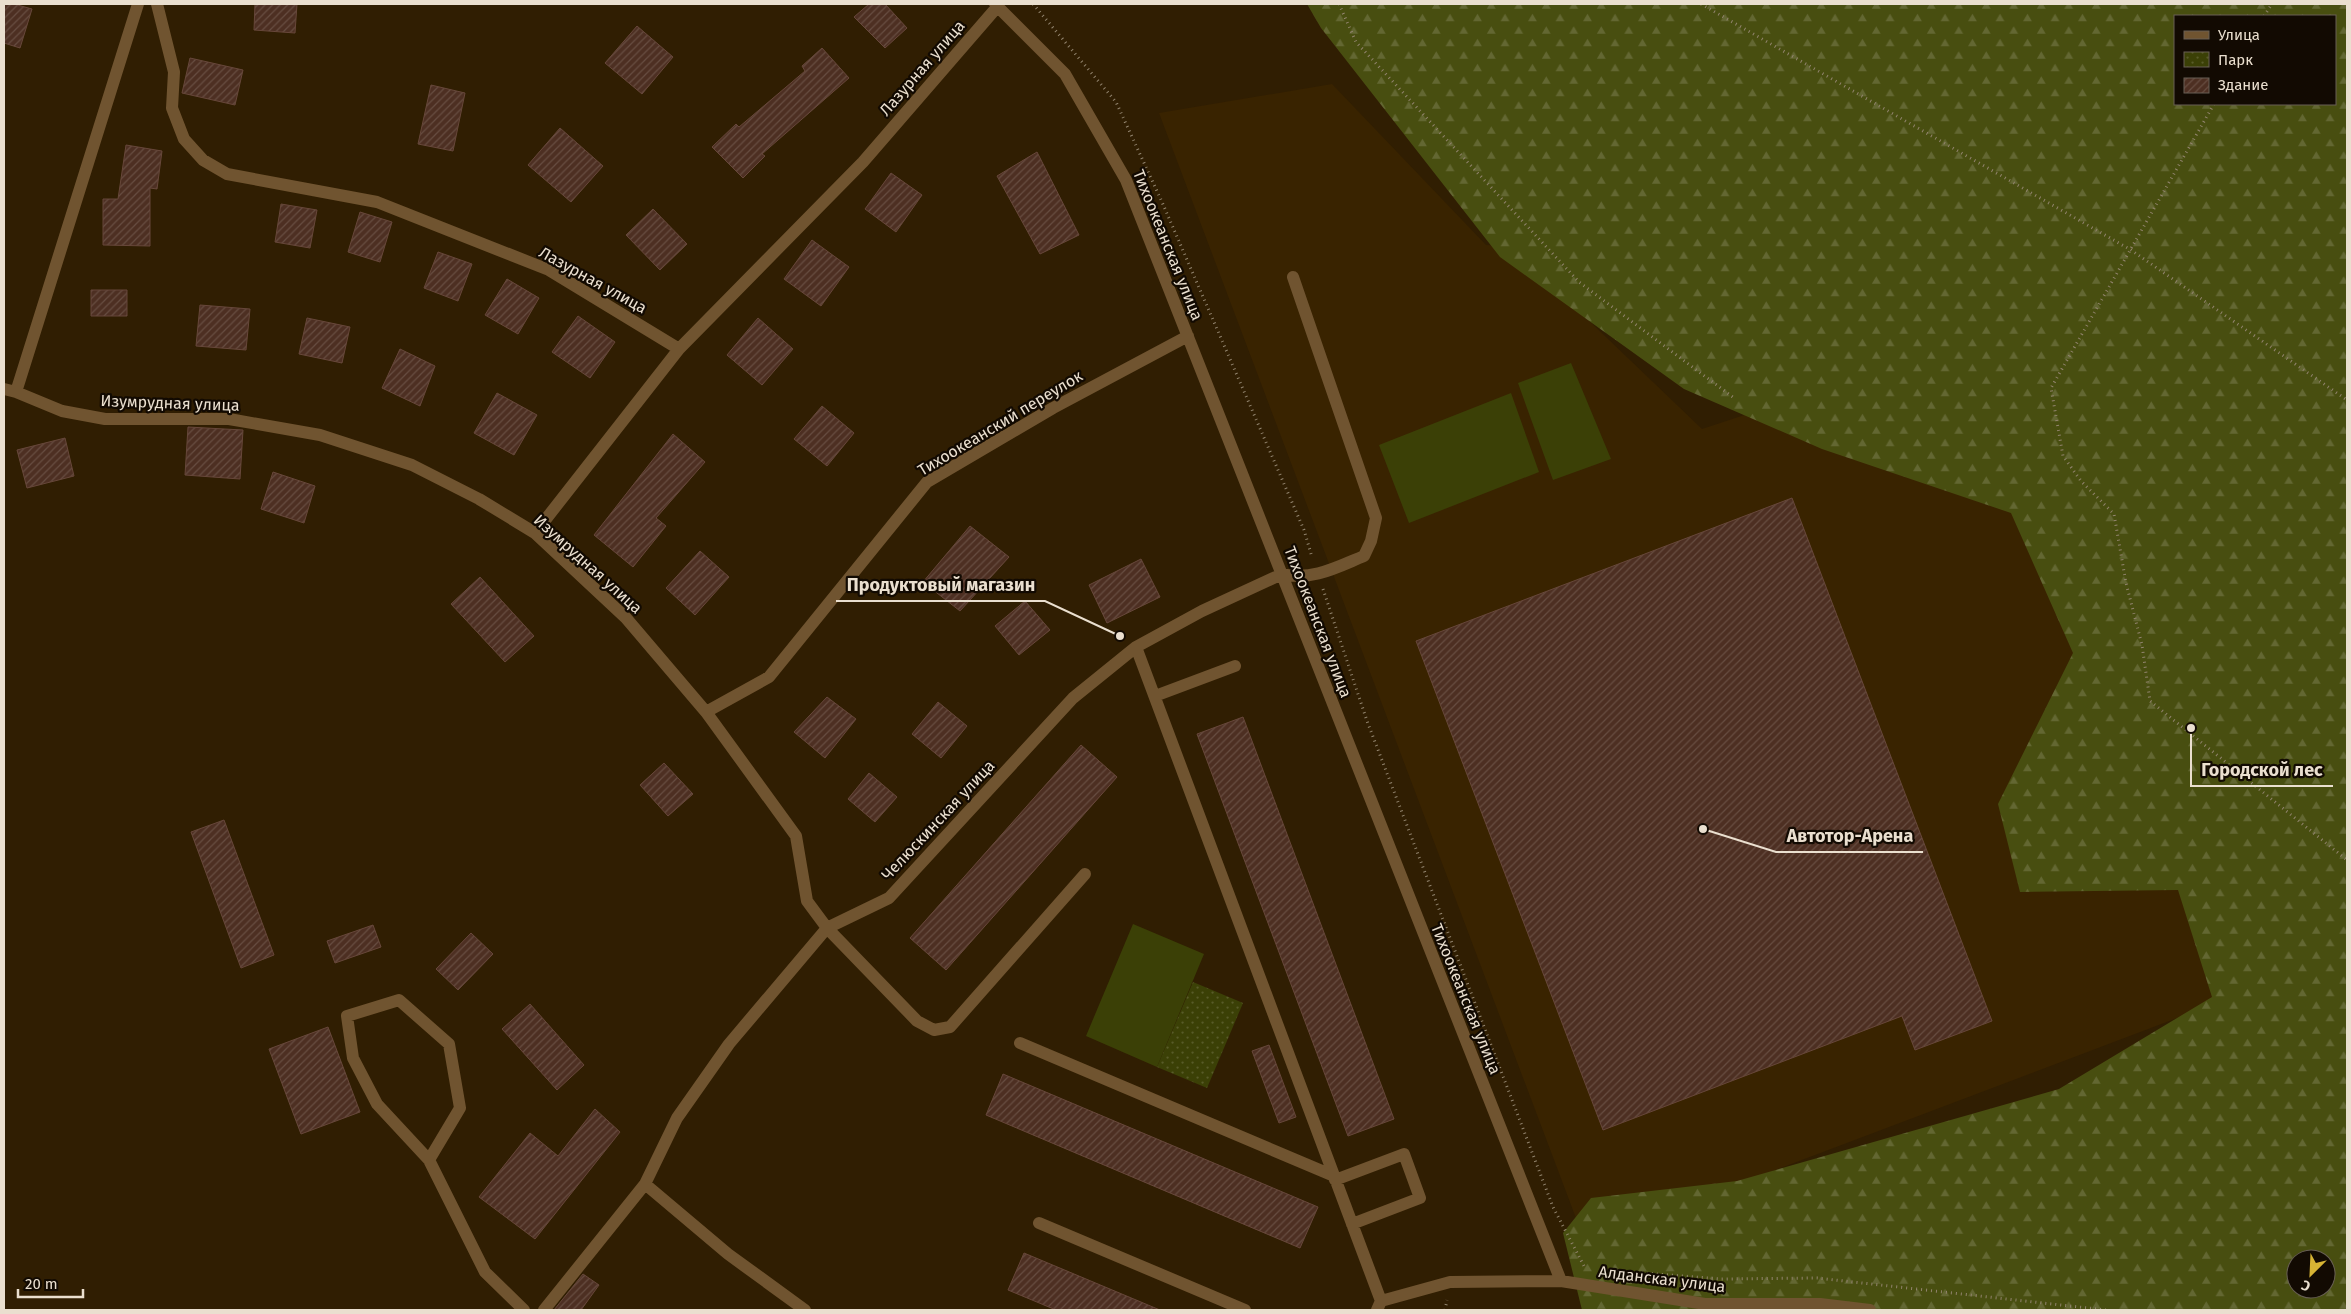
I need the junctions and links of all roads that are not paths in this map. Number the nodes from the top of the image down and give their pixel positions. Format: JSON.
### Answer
{"nodes":[{"id":1,"x":138,"y":4,"type":"edge"},
{"id":2,"x":157,"y":4,"type":"edge"},
{"id":3,"x":996,"y":5,"type":"edge"},
{"id":4,"x":1293,"y":277,"type":"dead end"},
{"id":5,"x":1188,"y":336,"type":"junction"},
{"id":6,"x":679,"y":348,"type":"junction"},
{"id":7,"x":10,"y":390,"type":"edge"},
{"id":8,"x":535,"y":533,"type":"junction"},
{"id":9,"x":1282,"y":574,"type":"junction"},
{"id":10,"x":1136,"y":647,"type":"junction"},
{"id":11,"x":1235,"y":666,"type":"dead end"},
{"id":12,"x":1155,"y":696,"type":"junction"},
{"id":13,"x":706,"y":712,"type":"junction"},
{"id":14,"x":1085,"y":874,"type":"dead end"},
{"id":15,"x":827,"y":928,"type":"junction"},
{"id":16,"x":1020,"y":1043,"type":"dead end"},
{"id":17,"x":429,"y":1160,"type":"junction"},
{"id":18,"x":1335,"y":1178,"type":"junction"},
{"id":19,"x":645,"y":1184,"type":"junction"},
{"id":20,"x":1039,"y":1223,"type":"dead end"},
{"id":21,"x":1352,"y":1224,"type":"junction"},
{"id":22,"x":1561,"y":1281,"type":"junction"},
{"id":23,"x":1379,"y":1306,"type":"edge"},
{"id":24,"x":524,"y":1310,"type":"edge"},
{"id":25,"x":544,"y":1310,"type":"edge"},
{"id":26,"x":805,"y":1310,"type":"edge"},
{"id":27,"x":1245,"y":1310,"type":"edge"},
{"id":28,"x":1870,"y":1310,"type":"edge"}],
"edges":[{"from":1,"to":7,"type":"street"},
{"from":2,"to":6,"type":"street","name":"Лазурная улица"},
{"from":3,"to":5,"type":"street","name":"Тихоокеанская улица"},
{"from":3,"to":6,"type":"street","name":"Лазурная улица"},
{"from":4,"to":9,"type":"street"},
{"from":5,"to":9,"type":"street","name":"Тихоокеанская улица"},
{"from":5,"to":13,"type":"street","name":"Тихоокеанский переулок"},
{"from":6,"to":8,"type":"street"},
{"from":7,"to":8,"type":"street","name":"Изумрудная улица"},
{"from":8,"to":13,"type":"street","name":"Изумрудная улица"},
{"from":9,"to":10,"type":"street","name":"Челюскинская улица"},
{"from":9,"to":22,"type":"street","name":"Тихоокеанская улица"},
{"from":10,"to":12,"type":"street"},
{"from":10,"to":15,"type":"street","name":"Челюскинская улица"},
{"from":11,"to":12,"type":"street"},
{"from":12,"to":18,"type":"street"},
{"from":13,"to":15,"type":"street","name":"Изумрудная улица"},
{"from":14,"to":15,"type":"street","name":"Изумрудная улица"},
{"from":15,"to":19,"type":"street","name":"Челюскинская улица"},
{"from":16,"to":18,"type":"street"},
{"from":17,"to":17,"type":"street"},
{"from":17,"to":24,"type":"street"},
{"from":18,"to":21,"type":"street"},
{"from":18,"to":21,"type":"street"},
{"from":19,"to":25,"type":"street","name":"Челюскинская улица"},
{"from":19,"to":26,"type":"street"},
{"from":20,"to":27,"type":"street"},
{"from":21,"to":23,"type":"street"},
{"from":22,"to":23,"type":"street","name":"Алданская улица"},
{"from":22,"to":28,"type":"street","name":"Алданская улица"}]}
